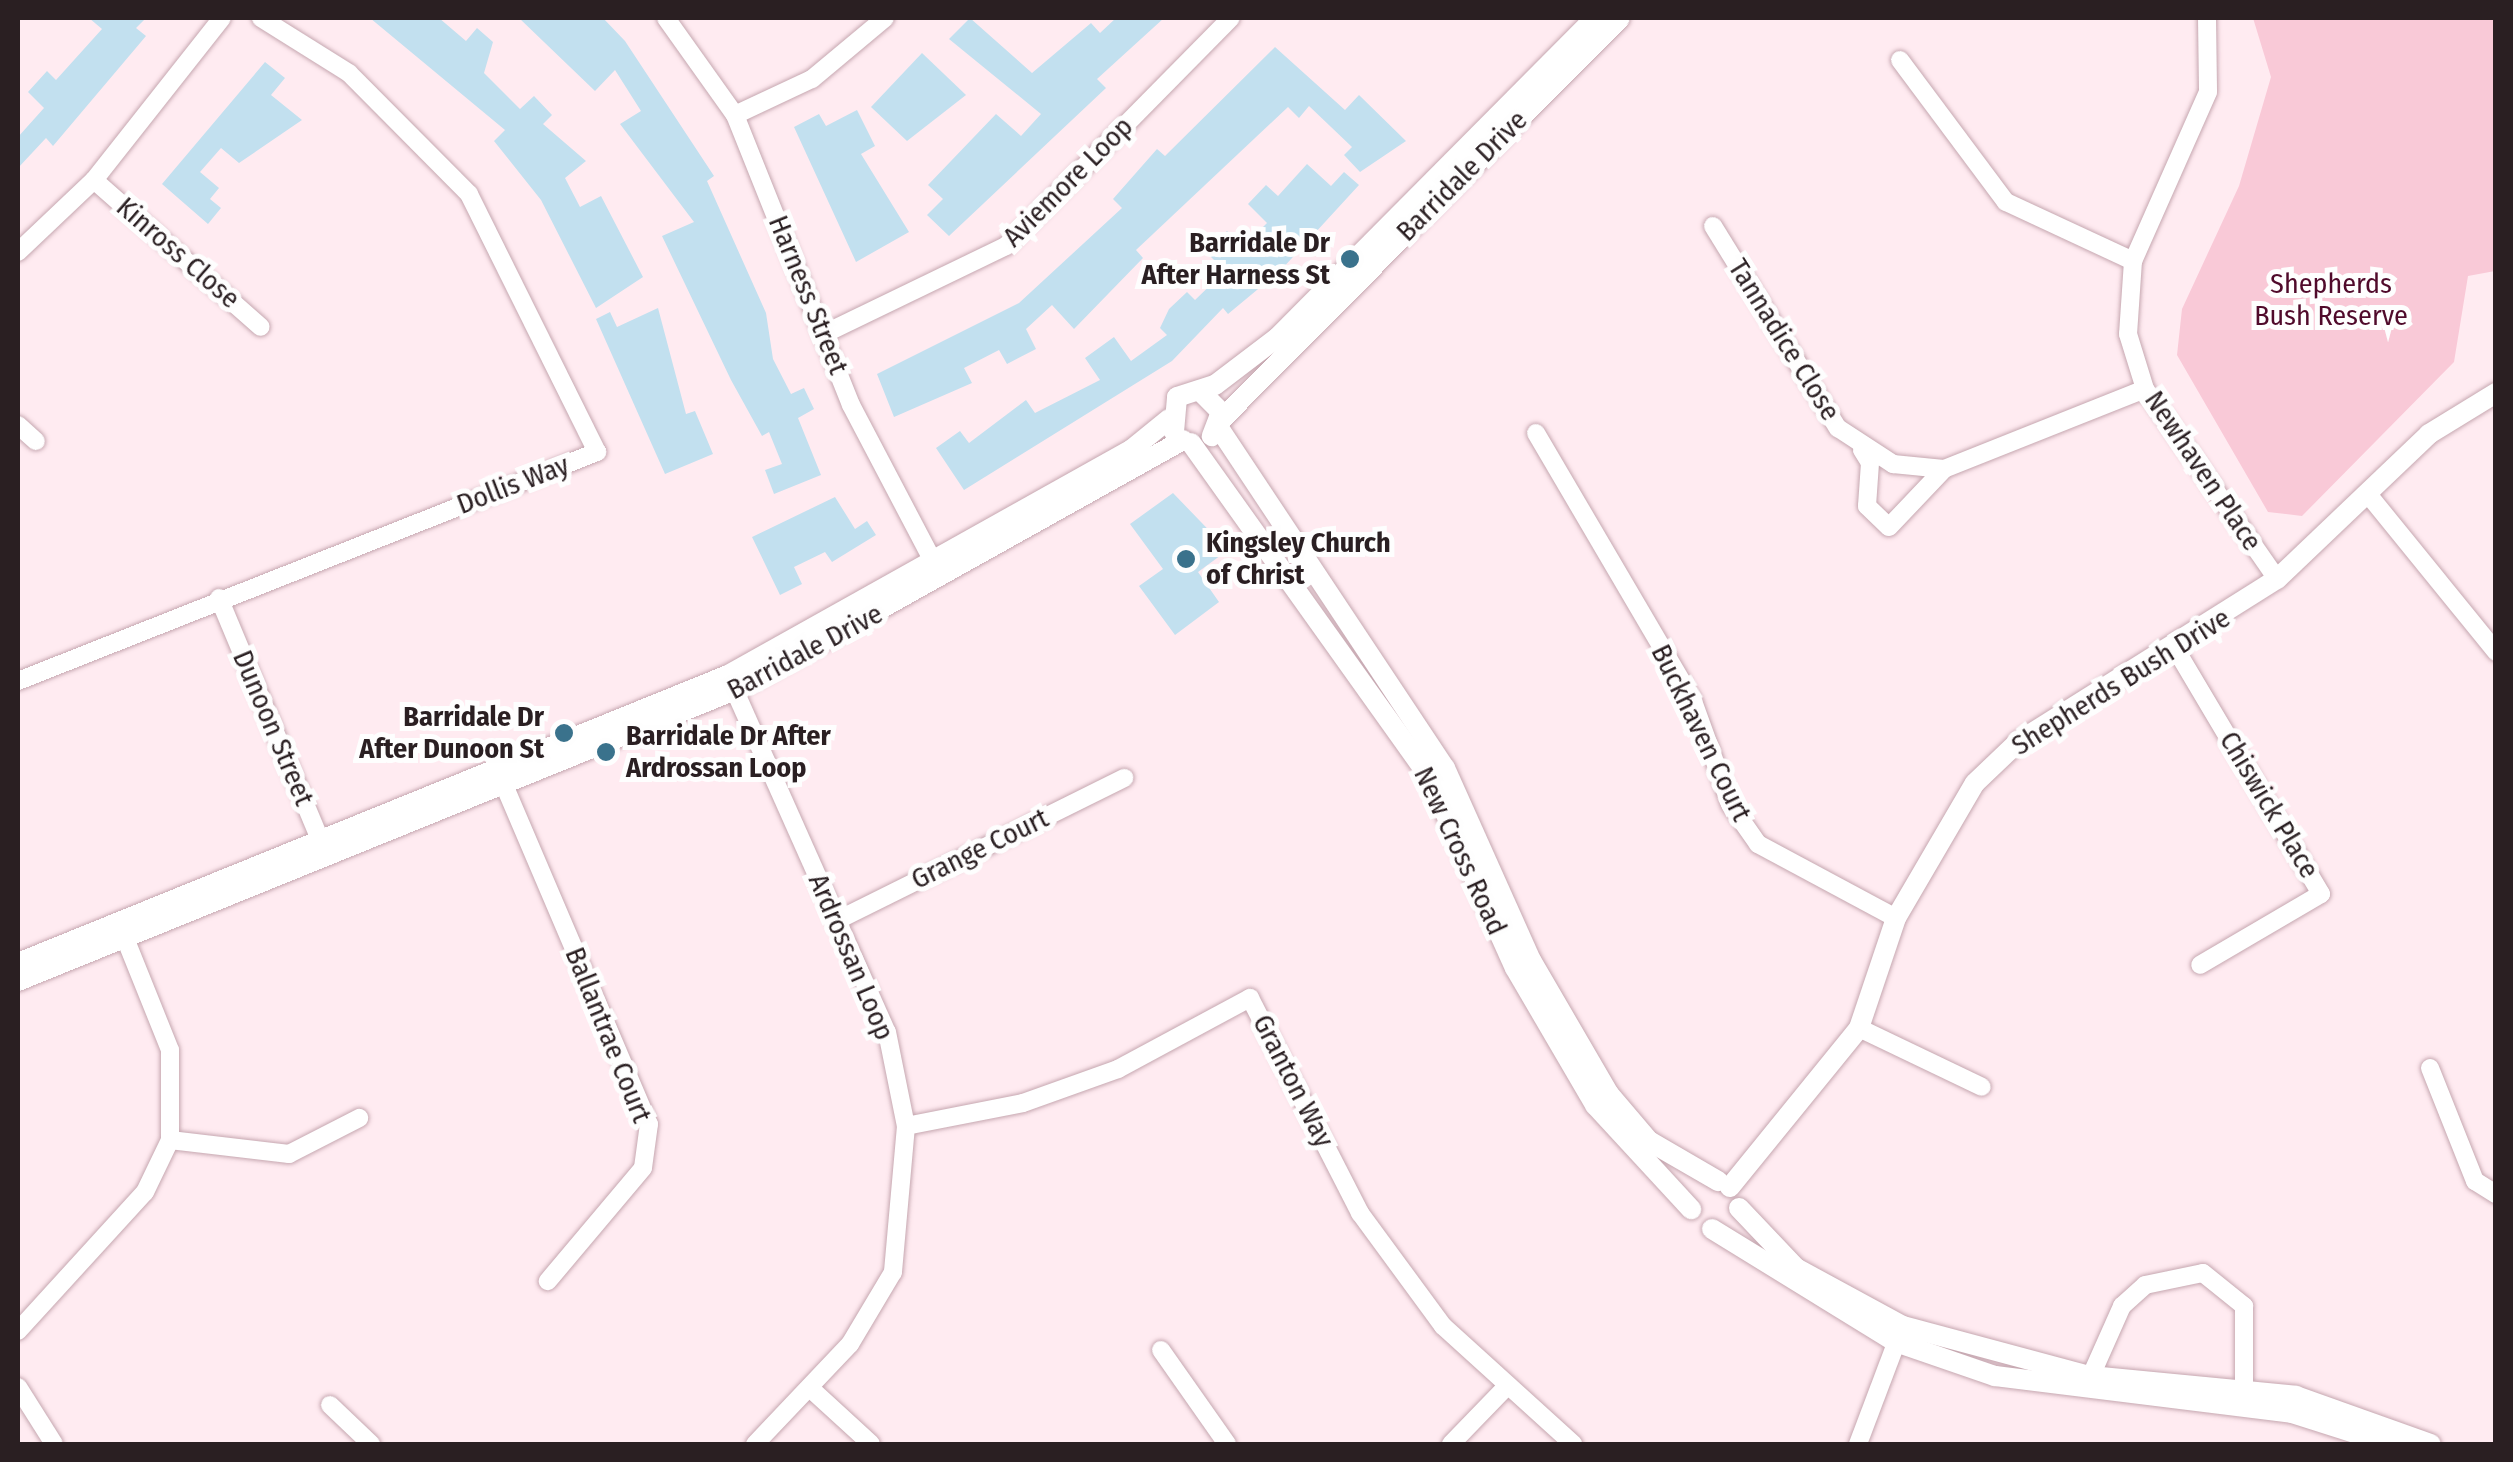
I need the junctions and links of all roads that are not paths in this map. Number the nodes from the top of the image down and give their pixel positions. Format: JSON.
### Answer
{"nodes":[{"id":1,"x":222,"y":18,"type":"edge"},
{"id":2,"x":261,"y":18,"type":"edge"},
{"id":3,"x":666,"y":18,"type":"edge"},
{"id":4,"x":885,"y":18,"type":"edge"},
{"id":5,"x":1231,"y":18,"type":"edge"},
{"id":6,"x":1595,"y":18,"type":"edge"},
{"id":7,"x":1620,"y":18,"type":"edge"},
{"id":8,"x":2207,"y":18,"type":"edge"},
{"id":9,"x":1900,"y":60,"type":"dead end"},
{"id":10,"x":735,"y":115,"type":"junction"},
{"id":11,"x":94,"y":180,"type":"junction"},
{"id":12,"x":1713,"y":226,"type":"dead end"},
{"id":13,"x":18,"y":252,"type":"edge"},
{"id":14,"x":2133,"y":261,"type":"junction"},
{"id":15,"x":261,"y":327,"type":"dead end"},
{"id":16,"x":824,"y":334,"type":"junction"},
{"id":17,"x":2144,"y":389,"type":"junction"},
{"id":18,"x":1200,"y":392,"type":"junction"},
{"id":19,"x":2496,"y":392,"type":"edge"},
{"id":20,"x":1169,"y":420,"type":"junction"},
{"id":21,"x":1220,"y":424,"type":"junction"},
{"id":22,"x":18,"y":425,"type":"edge"},
{"id":23,"x":1536,"y":432,"type":"dead end"},
{"id":24,"x":36,"y":441,"type":"dead end"},
{"id":25,"x":1187,"y":441,"type":"junction"},
{"id":26,"x":1862,"y":450,"type":"junction"},
{"id":27,"x":1944,"y":469,"type":"junction"},
{"id":28,"x":2367,"y":494,"type":"junction"},
{"id":29,"x":938,"y":570,"type":"junction"},
{"id":30,"x":2277,"y":580,"type":"junction"},
{"id":31,"x":218,"y":598,"type":"junction"},
{"id":32,"x":2175,"y":648,"type":"junction"},
{"id":33,"x":2496,"y":652,"type":"edge"},
{"id":34,"x":18,"y":682,"type":"edge"},
{"id":35,"x":731,"y":682,"type":"junction"},
{"id":36,"x":501,"y":777,"type":"junction"},
{"id":37,"x":1124,"y":778,"type":"dead end"},
{"id":38,"x":324,"y":850,"type":"junction"},
{"id":39,"x":1896,"y":918,"type":"junction"},
{"id":40,"x":836,"y":920,"type":"junction"},
{"id":41,"x":122,"y":931,"type":"junction"},
{"id":42,"x":18,"y":963,"type":"edge"},
{"id":43,"x":2200,"y":965,"type":"dead end"},
{"id":44,"x":18,"y":981,"type":"edge"},
{"id":45,"x":1859,"y":1028,"type":"junction"},
{"id":46,"x":2430,"y":1068,"type":"dead end"},
{"id":47,"x":1982,"y":1087,"type":"dead end"},
{"id":48,"x":359,"y":1118,"type":"dead end"},
{"id":49,"x":906,"y":1126,"type":"junction"},
{"id":50,"x":170,"y":1140,"type":"junction"},
{"id":51,"x":1724,"y":1184,"type":"junction"},
{"id":52,"x":2496,"y":1194,"type":"edge"},
{"id":53,"x":1692,"y":1208,"type":"junction"},
{"id":54,"x":1739,"y":1208,"type":"junction"},
{"id":55,"x":1712,"y":1229,"type":"junction"},
{"id":56,"x":548,"y":1281,"type":"dead end"},
{"id":57,"x":18,"y":1331,"type":"edge"},
{"id":58,"x":1900,"y":1334,"type":"junction"},
{"id":59,"x":1160,"y":1350,"type":"dead end"},
{"id":60,"x":2087,"y":1384,"type":"junction"},
{"id":61,"x":18,"y":1387,"type":"edge"},
{"id":62,"x":1506,"y":1388,"type":"junction"},
{"id":63,"x":811,"y":1390,"type":"junction"},
{"id":64,"x":2244,"y":1396,"type":"junction"},
{"id":65,"x":330,"y":1404,"type":"dead end"},
{"id":66,"x":54,"y":1444,"type":"edge"},
{"id":67,"x":372,"y":1444,"type":"edge"},
{"id":68,"x":756,"y":1444,"type":"edge"},
{"id":69,"x":871,"y":1444,"type":"edge"},
{"id":70,"x":1227,"y":1444,"type":"edge"},
{"id":71,"x":1452,"y":1444,"type":"edge"},
{"id":72,"x":1572,"y":1444,"type":"edge"},
{"id":73,"x":1858,"y":1444,"type":"edge"},
{"id":74,"x":2389,"y":1444,"type":"edge"},
{"id":75,"x":2431,"y":1444,"type":"edge"}],
"edges":[{"from":1,"to":11,"type":"street"},
{"from":2,"to":31,"type":"street","name":"Dollis Way"},
{"from":3,"to":10,"type":"street","name":"Harness Street"},
{"from":4,"to":10,"type":"street"},
{"from":5,"to":16,"type":"street","name":"Aviemore Loop"},
{"from":6,"to":18,"type":"street","name":"Barridale Drive"},
{"from":7,"to":21,"type":"street","name":"Barridale Drive"},
{"from":8,"to":14,"type":"street","name":"Newhaven Place"},
{"from":9,"to":14,"type":"street"},
{"from":10,"to":16,"type":"street","name":"Harness Street"},
{"from":11,"to":13,"type":"street"},
{"from":11,"to":15,"type":"street","name":"Kinross Close"},
{"from":12,"to":26,"type":"street","name":"Tannadice Close"},
{"from":14,"to":17,"type":"street","name":"Newhaven Place"},
{"from":16,"to":29,"type":"street","name":"Harness Street"},
{"from":17,"to":27,"type":"street"},
{"from":17,"to":30,"type":"street","name":"Newhaven Place"},
{"from":18,"to":20,"type":"street","name":"Barridale Drive"},
{"from":18,"to":21,"type":"street","name":"New Cross Road"},
{"from":19,"to":28,"type":"street","name":"Shepherds Bush Drive"},
{"from":20,"to":25,"type":"street","name":"New Cross Road"},
{"from":20,"to":29,"type":"street","name":"Barridale Drive"},
{"from":21,"to":25,"type":"street","name":"Barridale Drive"},
{"from":21,"to":51,"type":"street","name":"New Cross Road"},
{"from":22,"to":24,"type":"street"},
{"from":23,"to":39,"type":"street","name":"Buckhaven Court"},
{"from":25,"to":29,"type":"street","name":"Barridale Drive"},
{"from":25,"to":53,"type":"street","name":"New Cross Road"},
{"from":26,"to":27,"type":"street"},
{"from":26,"to":27,"type":"street"},
{"from":28,"to":30,"type":"street","name":"Shepherds Bush Drive"},
{"from":28,"to":33,"type":"street"},
{"from":29,"to":35,"type":"street","name":"Barridale Drive"},
{"from":30,"to":32,"type":"street","name":"Shepherds Bush Drive"},
{"from":31,"to":34,"type":"street","name":"Dollis Way"},
{"from":31,"to":38,"type":"street","name":"Dunoon Street"},
{"from":32,"to":39,"type":"street","name":"Shepherds Bush Drive"},
{"from":32,"to":43,"type":"street","name":"Chiswick Place"},
{"from":35,"to":36,"type":"street","name":"Barridale Drive"},
{"from":35,"to":40,"type":"street","name":"Ardrossan Loop"},
{"from":36,"to":38,"type":"street","name":"Barridale Drive"},
{"from":36,"to":56,"type":"street","name":"Ballantrae Court"},
{"from":37,"to":40,"type":"street","name":"Grange Court"},
{"from":38,"to":41,"type":"street","name":"Barridale Drive"},
{"from":39,"to":45,"type":"street","name":"Shepherds Bush Drive"},
{"from":40,"to":49,"type":"street","name":"Ardrossan Loop"},
{"from":41,"to":42,"type":"street","name":"Barridale Drive"},
{"from":41,"to":44,"type":"street","name":"Barridale Drive"},
{"from":41,"to":50,"type":"street"},
{"from":45,"to":47,"type":"street"},
{"from":45,"to":51,"type":"street","name":"Shepherds Bush Drive"},
{"from":46,"to":52,"type":"street"},
{"from":48,"to":50,"type":"street"},
{"from":49,"to":62,"type":"street","name":"Granton Way"},
{"from":49,"to":63,"type":"street","name":"Ardrossan Loop"},
{"from":50,"to":57,"type":"street"},
{"from":51,"to":53,"type":"street","name":"Shepherds Bush Drive"},
{"from":51,"to":54,"type":"street"},
{"from":53,"to":55,"type":"street","name":"New Cross Road"},
{"from":54,"to":55,"type":"street"},
{"from":54,"to":58,"type":"street"},
{"from":55,"to":58,"type":"street"},
{"from":58,"to":60,"type":"street"},
{"from":58,"to":73,"type":"street"},
{"from":59,"to":70,"type":"street"},
{"from":60,"to":64,"type":"street"},
{"from":60,"to":64,"type":"street"},
{"from":61,"to":66,"type":"street"},
{"from":62,"to":71,"type":"street"},
{"from":62,"to":72,"type":"street","name":"Granton Way"},
{"from":63,"to":68,"type":"street","name":"Ardrossan Loop"},
{"from":63,"to":69,"type":"street"},
{"from":64,"to":74,"type":"street"},
{"from":64,"to":75,"type":"street"},
{"from":65,"to":67,"type":"street"}]}
